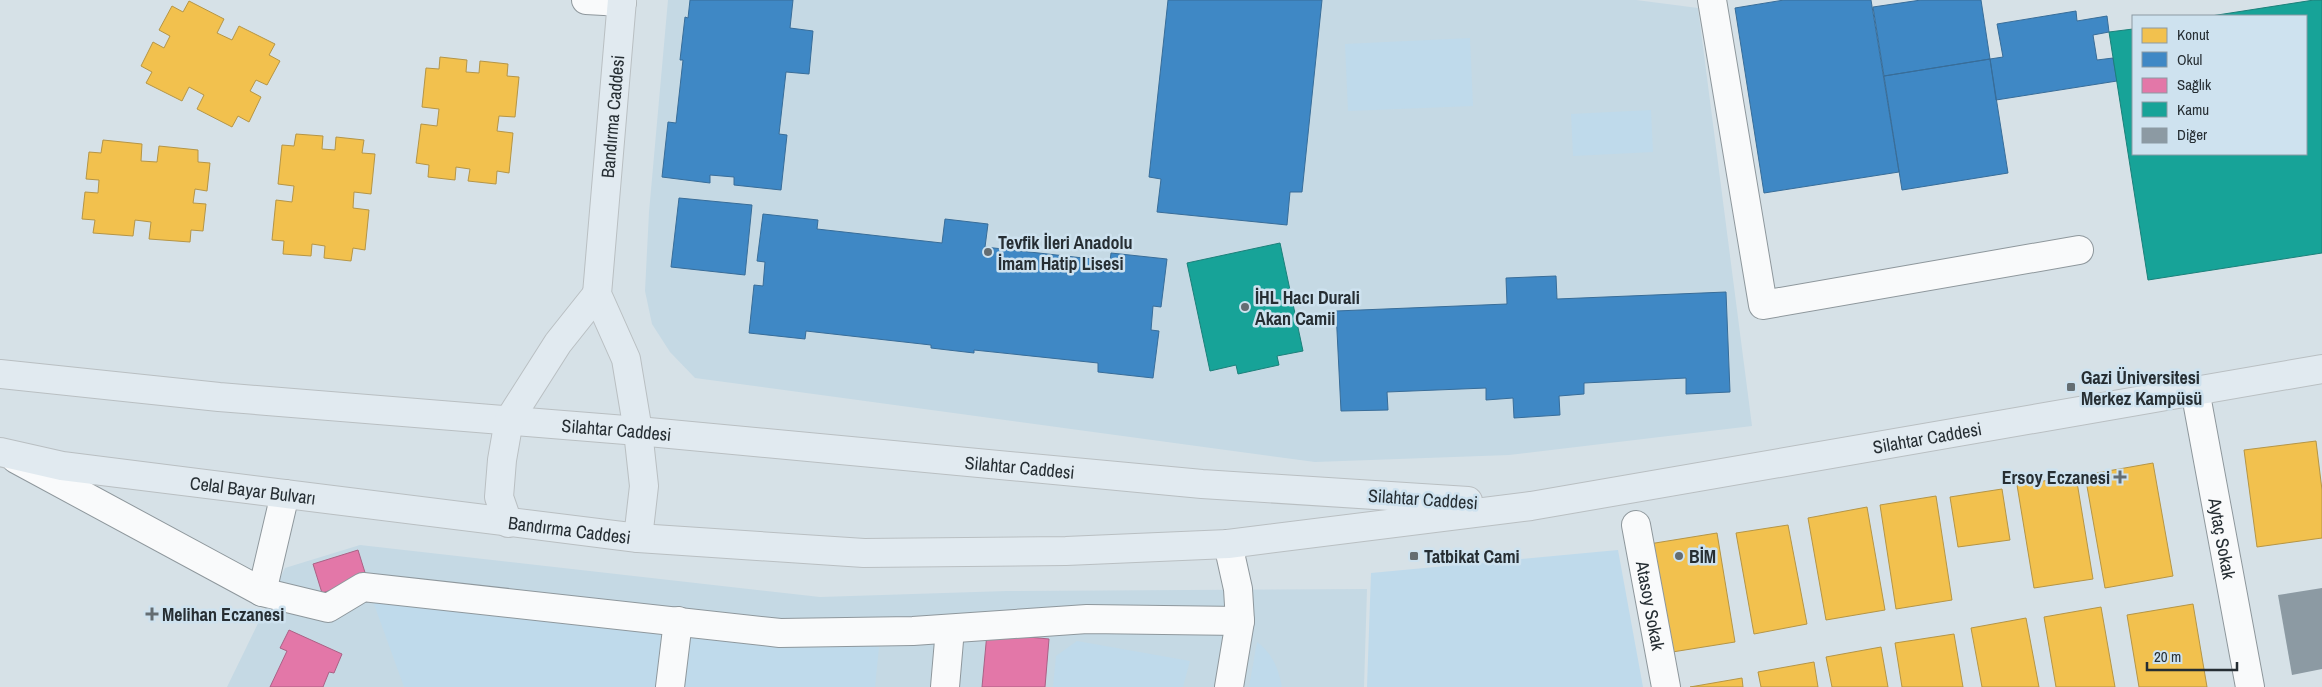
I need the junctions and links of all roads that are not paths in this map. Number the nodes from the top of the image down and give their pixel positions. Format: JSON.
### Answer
{"nodes":[{"id":1,"x":586,"y":0,"type":"edge"},
{"id":2,"x":1712,"y":0,"type":"edge"},
{"id":3,"x":622,"y":1,"type":"edge"},
{"id":4,"x":2079,"y":250,"type":"dead end"},
{"id":5,"x":597,"y":294,"type":"junction"},
{"id":6,"x":2322,"y":369,"type":"edge"},
{"id":7,"x":0,"y":374,"type":"edge"},
{"id":8,"x":2195,"y":390,"type":"junction"},
{"id":9,"x":508,"y":420,"type":"junction"},
{"id":10,"x":638,"y":431,"type":"junction"},
{"id":11,"x":2,"y":453,"type":"edge"},
{"id":12,"x":285,"y":494,"type":"junction"},
{"id":13,"x":1532,"y":506,"type":"junction"},
{"id":14,"x":508,"y":523,"type":"junction"},
{"id":15,"x":1636,"y":524,"type":"dead end"},
{"id":16,"x":638,"y":538,"type":"junction"},
{"id":17,"x":1228,"y":544,"type":"junction"},
{"id":18,"x":262,"y":592,"type":"junction"},
{"id":19,"x":678,"y":621,"type":"junction"},
{"id":20,"x":1240,"y":621,"type":"junction"},
{"id":21,"x":950,"y":629,"type":"junction"},
{"id":22,"x":670,"y":687,"type":"edge"},
{"id":23,"x":945,"y":687,"type":"edge"},
{"id":24,"x":1229,"y":687,"type":"edge"},
{"id":25,"x":1666,"y":687,"type":"edge"},
{"id":26,"x":2250,"y":687,"type":"edge"}],
"edges":[{"from":1,"to":3,"type":"street"},
{"from":2,"to":4,"type":"street"},
{"from":3,"to":5,"type":"main road","name":"Bandırma Caddesi"},
{"from":5,"to":9,"type":"main road","name":"Bandırma Caddesi"},
{"from":5,"to":10,"type":"main road","name":"Bandırma Caddesi"},
{"from":6,"to":8,"type":"main road","name":"Silahtar Caddesi"},
{"from":7,"to":9,"type":"main road"},
{"from":8,"to":13,"type":"main road","name":"Silahtar Caddesi"},
{"from":8,"to":26,"type":"street","name":"Aytaç Sokak"},
{"from":9,"to":10,"type":"main road","name":"Silahtar Caddesi"},
{"from":9,"to":14,"type":"main road","name":"Bandırma Caddesi"},
{"from":10,"to":13,"type":"main road","name":"Silahtar Caddesi"},
{"from":10,"to":16,"type":"main road","name":"Bandırma Caddesi"},
{"from":11,"to":12,"type":"main road","name":"Celal Bayar Bulvarı"},
{"from":11,"to":18,"type":"street"},
{"from":12,"to":14,"type":"main road","name":"Celal Bayar Bulvarı"},
{"from":12,"to":18,"type":"street"},
{"from":13,"to":17,"type":"main road","name":"Silahtar Caddesi"},
{"from":14,"to":16,"type":"main road","name":"Bandırma Caddesi"},
{"from":15,"to":25,"type":"street","name":"Atasoy Sokak"},
{"from":16,"to":17,"type":"main road","name":"Silahtar Caddesi"},
{"from":17,"to":20,"type":"street"},
{"from":18,"to":19,"type":"street"},
{"from":19,"to":21,"type":"street"},
{"from":19,"to":22,"type":"street"},
{"from":20,"to":21,"type":"street"},
{"from":20,"to":24,"type":"street"},
{"from":21,"to":23,"type":"street"}]}
